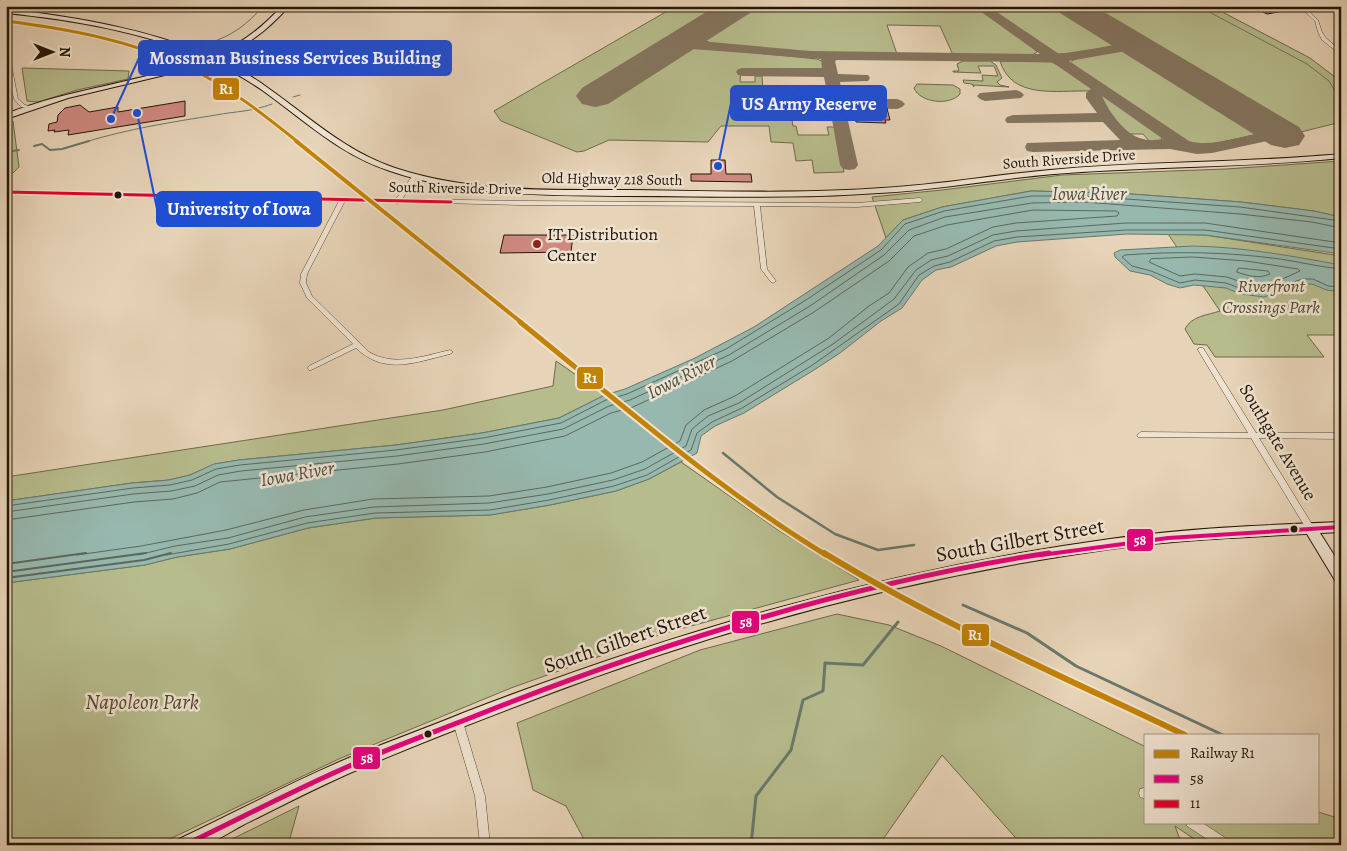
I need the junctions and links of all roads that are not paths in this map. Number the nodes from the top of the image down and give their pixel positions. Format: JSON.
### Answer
{"nodes":[{"id":1,"x":286,"y":6,"type":"edge"},
{"id":2,"x":1301,"y":6,"type":"edge"},
{"id":3,"x":6,"y":11,"type":"edge"},
{"id":4,"x":6,"y":48,"type":"edge"},
{"id":5,"x":1341,"y":54,"type":"edge"},
{"id":6,"x":211,"y":58,"type":"junction"},
{"id":7,"x":31,"y":108,"type":"junction"},
{"id":8,"x":6,"y":117,"type":"edge"},
{"id":9,"x":1341,"y":156,"type":"edge"},
{"id":10,"x":414,"y":176,"type":"junction"},
{"id":11,"x":6,"y":192,"type":"edge"},
{"id":12,"x":810,"y":194,"type":"junction"},
{"id":13,"x":342,"y":200,"type":"junction"},
{"id":14,"x":920,"y":200,"type":"dead end"},
{"id":15,"x":397,"y":202,"type":"junction"},
{"id":16,"x":813,"y":204,"type":"junction"},
{"id":17,"x":757,"y":205,"type":"junction"},
{"id":18,"x":773,"y":281,"type":"dead end"},
{"id":19,"x":358,"y":344,"type":"junction"},
{"id":20,"x":1201,"y":350,"type":"dead end"},
{"id":21,"x":450,"y":352,"type":"dead end"},
{"id":22,"x":311,"y":368,"type":"dead end"},
{"id":23,"x":1254,"y":435,"type":"junction"},
{"id":24,"x":1141,"y":436,"type":"dead end"},
{"id":25,"x":1341,"y":436,"type":"edge"},
{"id":26,"x":1341,"y":527,"type":"edge"},
{"id":27,"x":1310,"y":528,"type":"junction"},
{"id":28,"x":1341,"y":578,"type":"edge"},
{"id":29,"x":458,"y":722,"type":"junction"},
{"id":30,"x":1194,"y":824,"type":"edge"},
{"id":31,"x":186,"y":845,"type":"edge"},
{"id":32,"x":485,"y":845,"type":"edge"},
{"id":33,"x":1226,"y":845,"type":"edge"}],
"edges":[{"from":1,"to":6,"type":"main road"},
{"from":2,"to":5,"type":"street"},
{"from":3,"to":6,"type":"main road","name":"Old Highway 218 South"},
{"from":4,"to":7,"type":"street"},
{"from":6,"to":7,"type":"main road"},
{"from":6,"to":10,"type":"main road","name":"Old Highway 218 South"},
{"from":7,"to":8,"type":"main road"},
{"from":9,"to":12,"type":"main road","name":"South Riverside Drive"},
{"from":10,"to":12,"type":"main road","name":"Old Highway 218 South"},
{"from":10,"to":15,"type":"street"},
{"from":11,"to":13,"type":"street","name":"South Riverside Drive"},
{"from":12,"to":16,"type":"street"},
{"from":13,"to":15,"type":"street","name":"South Riverside Drive"},
{"from":13,"to":19,"type":"street"},
{"from":14,"to":16,"type":"street","name":"South Riverside Drive"},
{"from":15,"to":17,"type":"street","name":"South Riverside Drive"},
{"from":16,"to":17,"type":"street","name":"South Riverside Drive"},
{"from":17,"to":18,"type":"street"},
{"from":19,"to":21,"type":"street"},
{"from":19,"to":22,"type":"street"},
{"from":20,"to":23,"type":"street","name":"Southgate Avenue"},
{"from":23,"to":24,"type":"street"},
{"from":23,"to":25,"type":"street"},
{"from":23,"to":27,"type":"street","name":"Southgate Avenue"},
{"from":26,"to":27,"type":"main road","name":"South Gilbert Street"},
{"from":27,"to":28,"type":"main road","name":"Southgate Avenue"},
{"from":27,"to":29,"type":"main road","name":"South Gilbert Street"},
{"from":29,"to":31,"type":"main road","name":"South Gilbert Street"},
{"from":29,"to":32,"type":"street"},
{"from":30,"to":33,"type":"street"}]}
